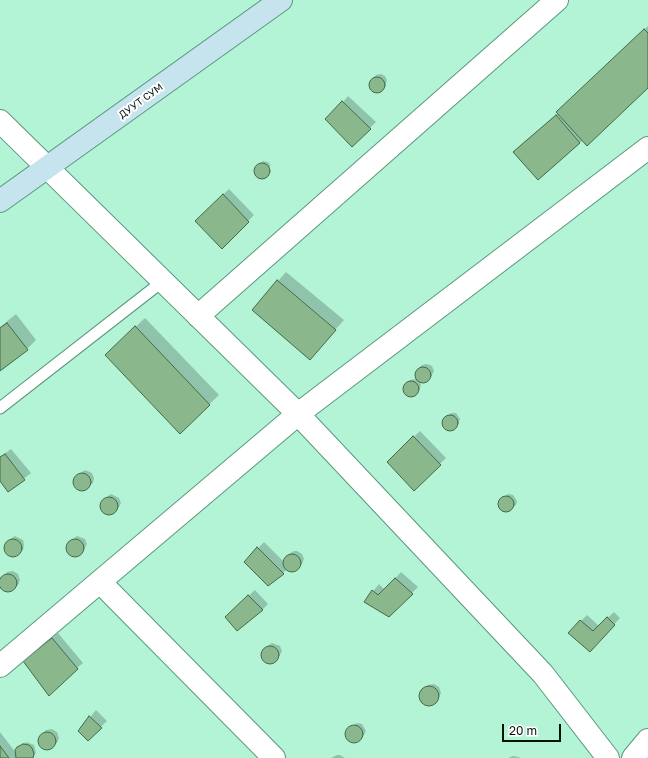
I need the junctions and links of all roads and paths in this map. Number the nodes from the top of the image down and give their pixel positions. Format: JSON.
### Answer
{"nodes":[{"id":1,"x":281,"y":0,"type":"edge"},
{"id":2,"x":557,"y":0,"type":"edge"},
{"id":3,"x":0,"y":121,"type":"edge"},
{"id":4,"x":648,"y":148,"type":"edge"},
{"id":5,"x":48,"y":168,"type":"junction"},
{"id":6,"x":0,"y":201,"type":"edge"},
{"id":7,"x":163,"y":281,"type":"junction"},
{"id":8,"x":198,"y":316,"type":"junction"},
{"id":9,"x":0,"y":408,"type":"edge"},
{"id":10,"x":298,"y":414,"type":"junction"},
{"id":11,"x":100,"y":582,"type":"junction"},
{"id":12,"x":0,"y":666,"type":"edge"},
{"id":13,"x":648,"y":740,"type":"edge"},
{"id":14,"x":274,"y":758,"type":"edge"},
{"id":15,"x":608,"y":758,"type":"edge"},
{"id":16,"x":633,"y":758,"type":"edge"}],
"edges":[{"from":1,"to":5,"type":"main road","name":"ДУУТ СУМ"},
{"from":2,"to":8,"type":"street"},
{"from":3,"to":5,"type":"street"},
{"from":4,"to":10,"type":"street"},
{"from":5,"to":6,"type":"main road","name":"ДУУТ СУМ"},
{"from":5,"to":7,"type":"street"},
{"from":7,"to":8,"type":"street"},
{"from":7,"to":9,"type":"lane"},
{"from":8,"to":10,"type":"street"},
{"from":10,"to":11,"type":"street"},
{"from":10,"to":15,"type":"street"},
{"from":11,"to":12,"type":"street"},
{"from":11,"to":14,"type":"street"},
{"from":13,"to":16,"type":"street"}]}
